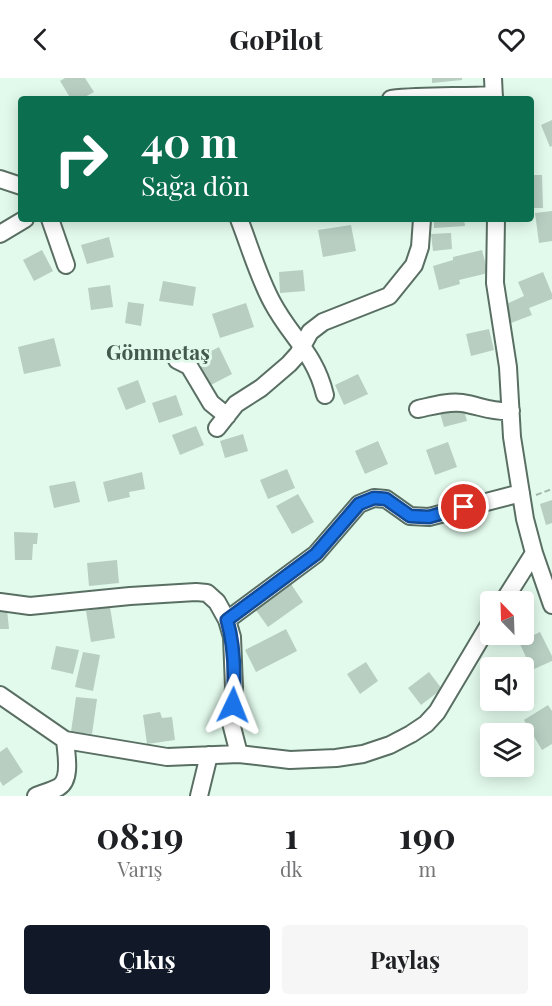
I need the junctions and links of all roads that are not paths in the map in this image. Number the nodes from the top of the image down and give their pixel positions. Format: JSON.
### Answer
{"nodes":[{"id":1,"x":493,"y":78,"type":"edge"},
{"id":2,"x":494,"y":96,"type":"edge"},
{"id":3,"x":0,"y":179,"type":"edge"},
{"id":4,"x":18,"y":185,"type":"edge"},
{"id":5,"x":21,"y":222,"type":"edge"},
{"id":6,"x":51,"y":222,"type":"edge"},
{"id":7,"x":240,"y":222,"type":"edge"},
{"id":8,"x":422,"y":222,"type":"edge"},
{"id":9,"x":496,"y":222,"type":"edge"},
{"id":10,"x":0,"y":234,"type":"edge"},
{"id":11,"x":66,"y":265,"type":"dead end"},
{"id":12,"x":302,"y":344,"type":"junction"},
{"id":13,"x":177,"y":360,"type":"dead end"},
{"id":14,"x":325,"y":395,"type":"dead end"},
{"id":15,"x":418,"y":409,"type":"dead end"},
{"id":16,"x":511,"y":411,"type":"junction"},
{"id":17,"x":521,"y":493,"type":"junction"},
{"id":18,"x":534,"y":553,"type":"junction"},
{"id":19,"x":548,"y":583,"type":"edge"},
{"id":20,"x":510,"y":591,"type":"edge"},
{"id":21,"x":0,"y":602,"type":"edge"},
{"id":22,"x":552,"y":605,"type":"edge"},
{"id":23,"x":227,"y":620,"type":"junction"},
{"id":24,"x":480,"y":639,"type":"edge"},
{"id":25,"x":0,"y":695,"type":"edge"},
{"id":26,"x":65,"y":740,"type":"junction"},
{"id":27,"x":239,"y":754,"type":"junction"},
{"id":28,"x":208,"y":756,"type":"junction"},
{"id":29,"x":63,"y":791,"type":"edge"},
{"id":30,"x":36,"y":796,"type":"edge"},
{"id":31,"x":200,"y":796,"type":"edge"}],
"edges":[{"from":1,"to":2,"type":"street"},
{"from":3,"to":4,"type":"street"},
{"from":5,"to":10,"type":"street"},
{"from":6,"to":11,"type":"street"},
{"from":7,"to":12,"type":"street"},
{"from":8,"to":12,"type":"street"},
{"from":9,"to":16,"type":"street"},
{"from":12,"to":13,"type":"street"},
{"from":12,"to":14,"type":"street"},
{"from":15,"to":16,"type":"street"},
{"from":16,"to":17,"type":"street"},
{"from":17,"to":18,"type":"street"},
{"from":17,"to":23,"type":"street"},
{"from":18,"to":19,"type":"street"},
{"from":18,"to":20,"type":"street"},
{"from":19,"to":22,"type":"street"},
{"from":21,"to":23,"type":"street"},
{"from":23,"to":27,"type":"street"},
{"from":24,"to":27,"type":"street"},
{"from":25,"to":26,"type":"street"},
{"from":26,"to":28,"type":"street"},
{"from":26,"to":29,"type":"street"},
{"from":27,"to":28,"type":"street"},
{"from":28,"to":31,"type":"street"},
{"from":29,"to":30,"type":"street"}]}
